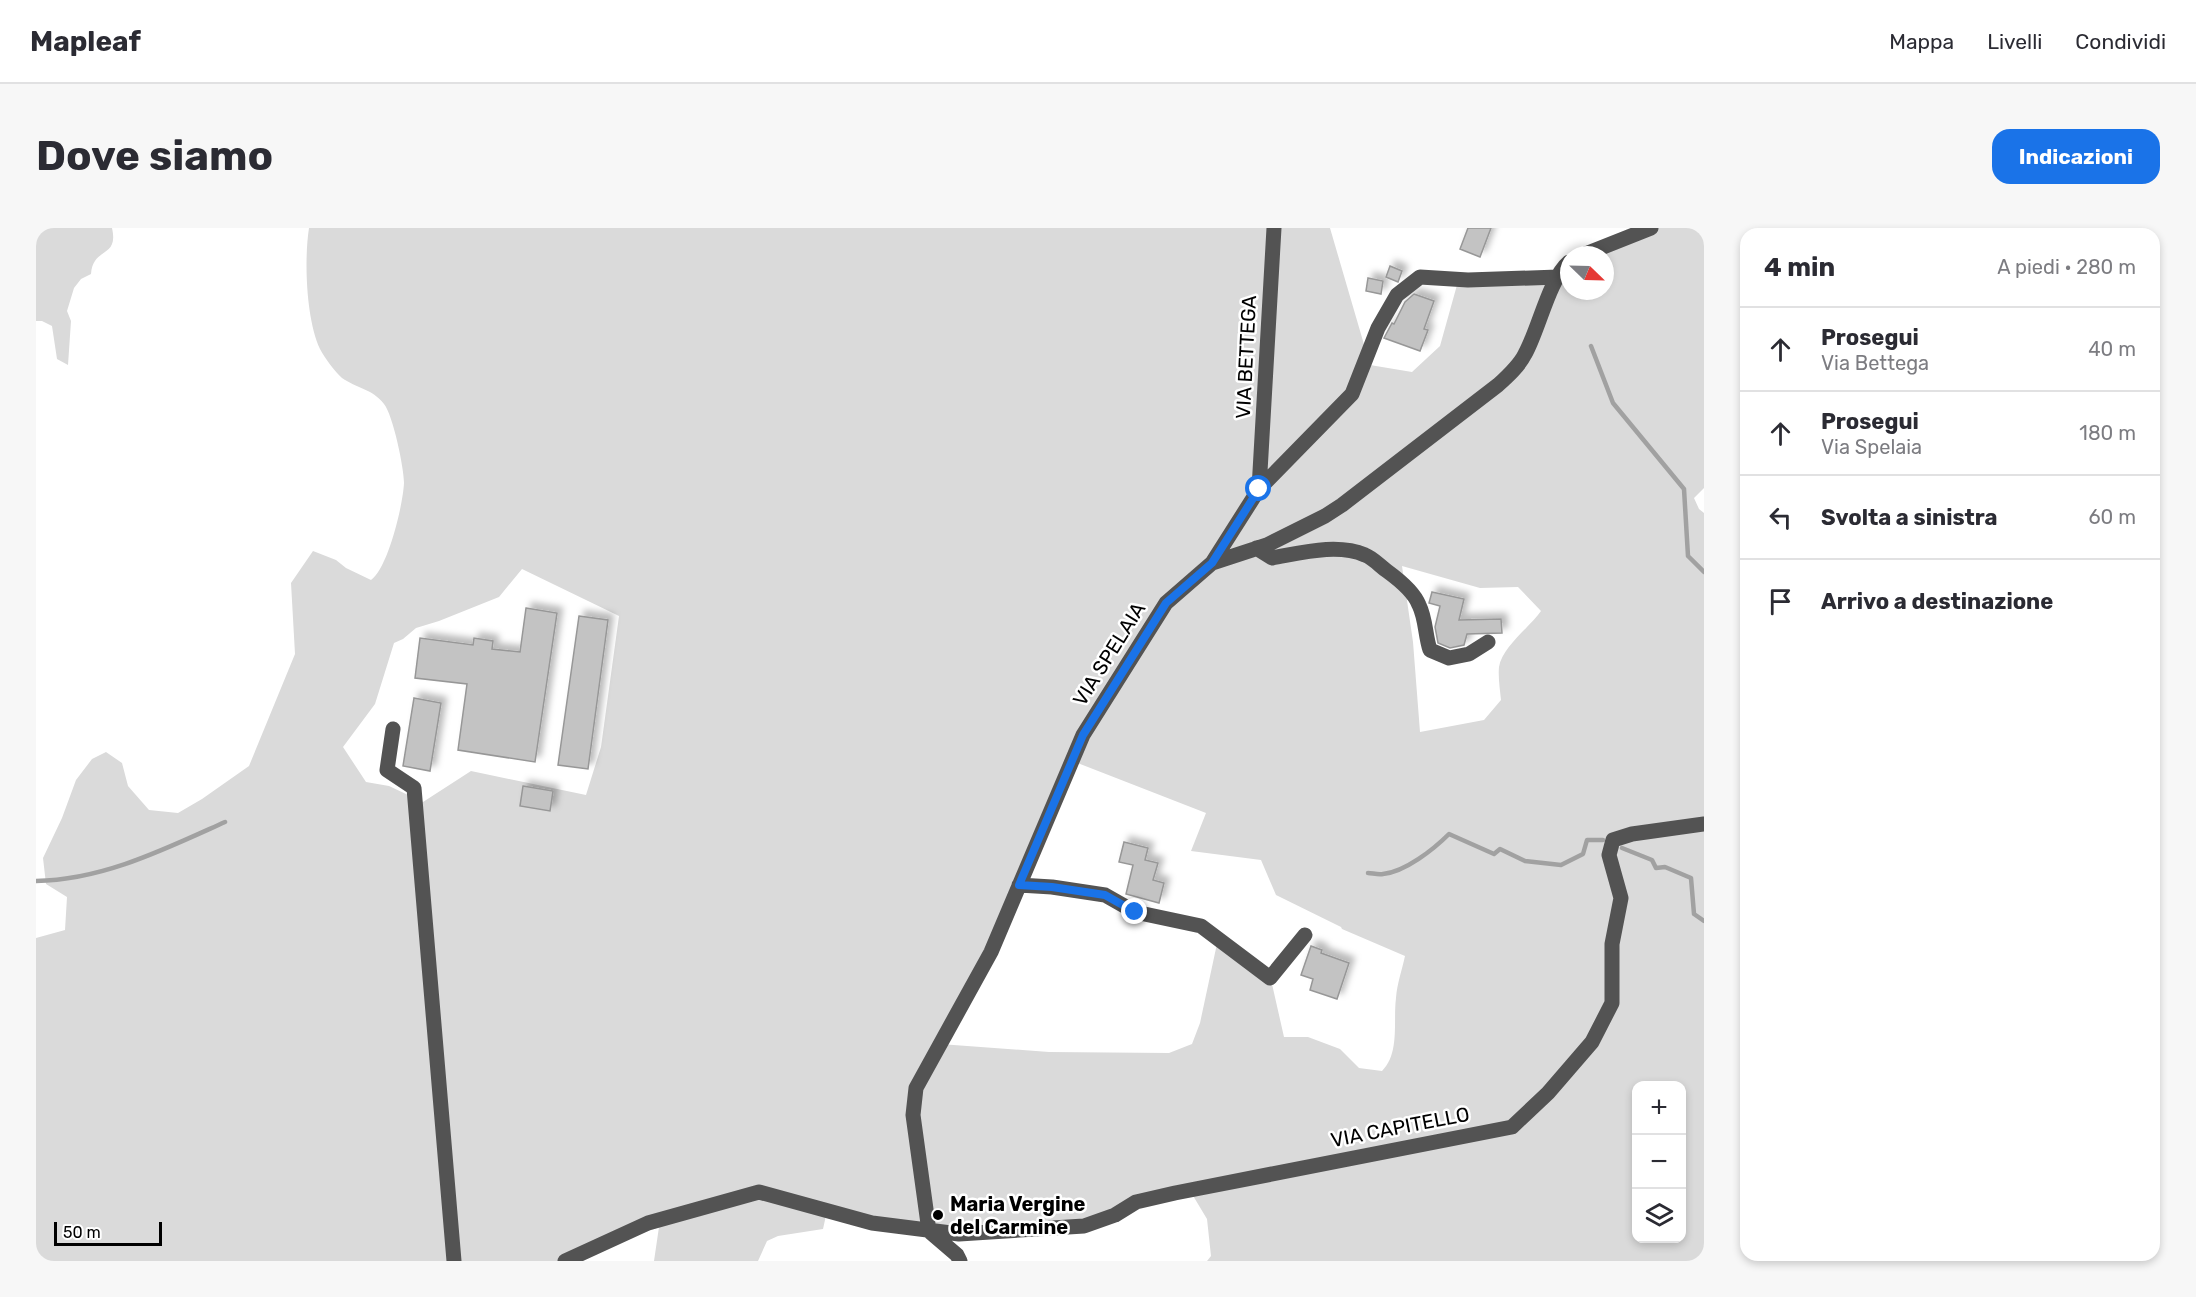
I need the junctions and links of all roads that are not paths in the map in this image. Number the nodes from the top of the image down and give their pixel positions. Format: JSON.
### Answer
{"nodes":[{"id":1,"x":1274,"y":228,"type":"edge"},
{"id":2,"x":1652,"y":228,"type":"edge"},
{"id":3,"x":1606,"y":246,"type":"edge"},
{"id":4,"x":1560,"y":274,"type":"edge"},
{"id":5,"x":1558,"y":277,"type":"junction"},
{"id":6,"x":1259,"y":489,"type":"junction"},
{"id":7,"x":1257,"y":548,"type":"junction"},
{"id":8,"x":1212,"y":563,"type":"junction"},
{"id":9,"x":1488,"y":642,"type":"dead end"},
{"id":10,"x":393,"y":729,"type":"dead end"},
{"id":11,"x":1704,"y":824,"type":"edge"},
{"id":12,"x":1019,"y":885,"type":"junction"},
{"id":13,"x":1305,"y":935,"type":"dead end"},
{"id":14,"x":929,"y":1231,"type":"junction"},
{"id":15,"x":454,"y":1261,"type":"edge"},
{"id":16,"x":565,"y":1261,"type":"edge"},
{"id":17,"x":960,"y":1261,"type":"edge"}],
"edges":[{"from":1,"to":6,"type":"street","name":"VIA BETTEGA"},
{"from":2,"to":3,"type":"street"},
{"from":4,"to":5,"type":"street","name":"VIA SPELAIA"},
{"from":5,"to":6,"type":"street","name":"VIA BETTEGA"},
{"from":5,"to":7,"type":"street","name":"VIA SPELAIA"},
{"from":6,"to":8,"type":"street","name":"VIA BETTEGA"},
{"from":7,"to":8,"type":"street","name":"VIA SPELAIA"},
{"from":7,"to":9,"type":"street"},
{"from":8,"to":12,"type":"street","name":"VIA SPELAIA"},
{"from":10,"to":15,"type":"street"},
{"from":11,"to":14,"type":"street","name":"VIA CAPITELLO"},
{"from":12,"to":13,"type":"street"},
{"from":12,"to":14,"type":"street","name":"VIA SPELAIA"},
{"from":14,"to":16,"type":"street"},
{"from":14,"to":17,"type":"street"}]}
